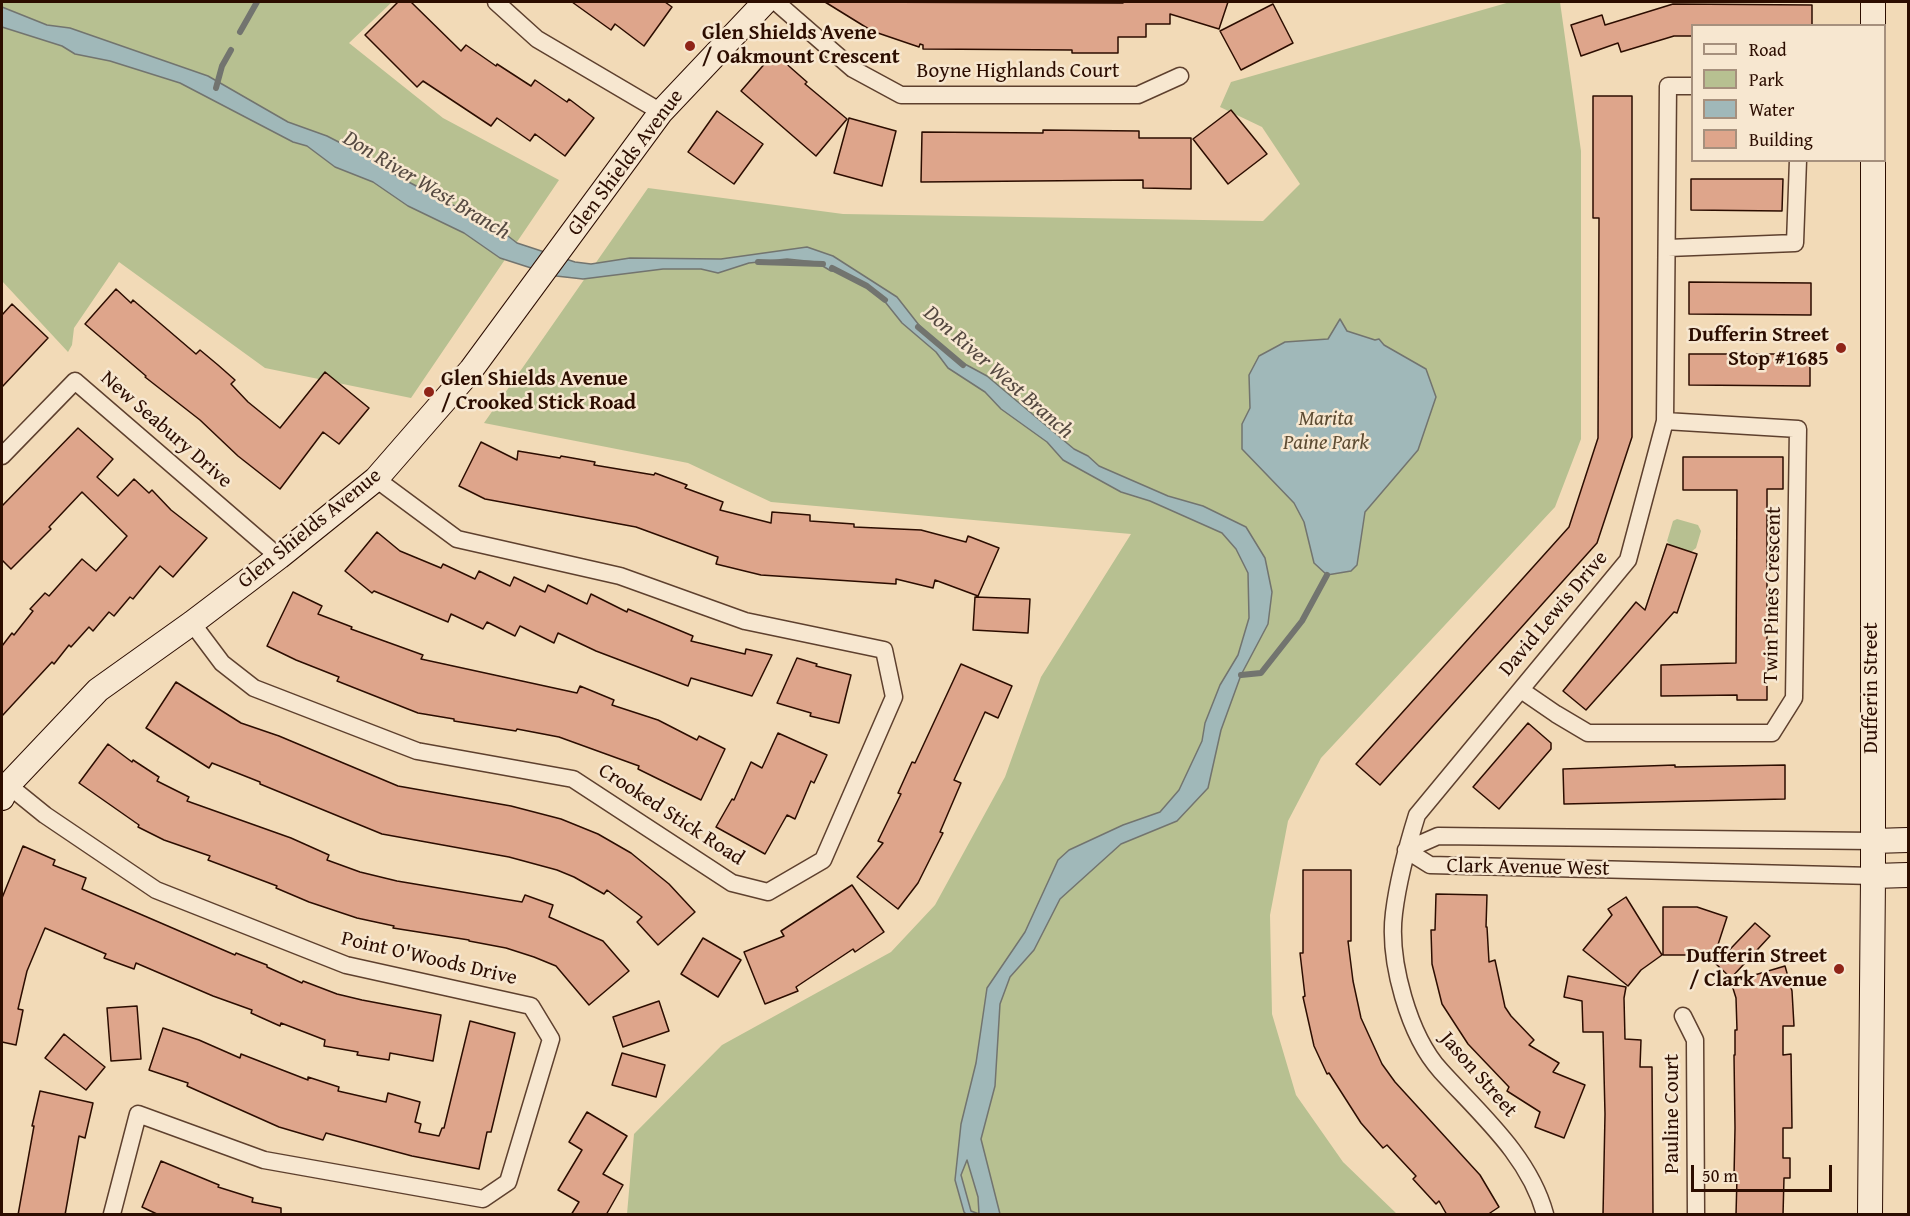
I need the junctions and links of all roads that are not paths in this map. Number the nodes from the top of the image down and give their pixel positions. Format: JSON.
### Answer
{"nodes":[{"id":1,"x":496,"y":2,"type":"edge"},
{"id":2,"x":765,"y":2,"type":"edge"},
{"id":3,"x":776,"y":2,"type":"edge"},
{"id":4,"x":1873,"y":2,"type":"edge"},
{"id":5,"x":1873,"y":24,"type":"edge"},
{"id":6,"x":1180,"y":76,"type":"dead end"},
{"id":7,"x":1691,"y":86,"type":"edge"},
{"id":8,"x":661,"y":112,"type":"junction"},
{"id":9,"x":1798,"y":162,"type":"edge"},
{"id":10,"x":1873,"y":162,"type":"edge"},
{"id":11,"x":1668,"y":248,"type":"junction"},
{"id":12,"x":1665,"y":421,"type":"junction"},
{"id":13,"x":2,"y":456,"type":"edge"},
{"id":14,"x":376,"y":479,"type":"junction"},
{"id":15,"x":279,"y":557,"type":"junction"},
{"id":16,"x":192,"y":623,"type":"junction"},
{"id":17,"x":1521,"y":690,"type":"junction"},
{"id":18,"x":5,"y":792,"type":"edge"},
{"id":19,"x":1908,"y":840,"type":"edge"},
{"id":20,"x":1873,"y":841,"type":"junction"},
{"id":21,"x":1406,"y":850,"type":"junction"},
{"id":22,"x":1908,"y":875,"type":"edge"},
{"id":23,"x":1873,"y":876,"type":"junction"},
{"id":24,"x":1683,"y":1016,"type":"dead end"},
{"id":25,"x":112,"y":1215,"type":"edge"},
{"id":26,"x":1545,"y":1215,"type":"edge"},
{"id":27,"x":1696,"y":1215,"type":"edge"},
{"id":28,"x":1870,"y":1215,"type":"edge"}],
"edges":[{"from":1,"to":8,"type":"street"},
{"from":2,"to":8,"type":"street","name":"Glen Shields Avenue"},
{"from":3,"to":6,"type":"street","name":"Boyne Highlands Court"},
{"from":4,"to":5,"type":"street"},
{"from":7,"to":11,"type":"street","name":"David Lewis Drive"},
{"from":8,"to":14,"type":"street","name":"Glen Shields Avenue"},
{"from":9,"to":11,"type":"street"},
{"from":10,"to":20,"type":"street","name":"Dufferin Street"},
{"from":11,"to":12,"type":"street","name":"David Lewis Drive"},
{"from":12,"to":17,"type":"street","name":"David Lewis Drive"},
{"from":12,"to":17,"type":"street","name":"Twin Pines Crescent"},
{"from":13,"to":15,"type":"street","name":"New Seabury Drive"},
{"from":14,"to":15,"type":"street","name":"Glen Shields Avenue"},
{"from":14,"to":16,"type":"street","name":"Crooked Stick Road"},
{"from":15,"to":16,"type":"street","name":"Glen Shields Avenue"},
{"from":16,"to":18,"type":"street","name":"Glen Shields Avenue"},
{"from":17,"to":21,"type":"street","name":"David Lewis Drive"},
{"from":18,"to":25,"type":"street","name":"Point O'Woods Drive"},
{"from":19,"to":20,"type":"street","name":"Clark Avenue West"},
{"from":20,"to":21,"type":"street","name":"Clark Avenue West"},
{"from":20,"to":23,"type":"street","name":"Dufferin Street"},
{"from":21,"to":23,"type":"street","name":"Clark Avenue West"},
{"from":21,"to":26,"type":"street","name":"Jason Street"},
{"from":22,"to":23,"type":"street","name":"Clark Avenue West"},
{"from":23,"to":28,"type":"street","name":"Dufferin Street"},
{"from":24,"to":27,"type":"street","name":"Pauline Court"}]}
